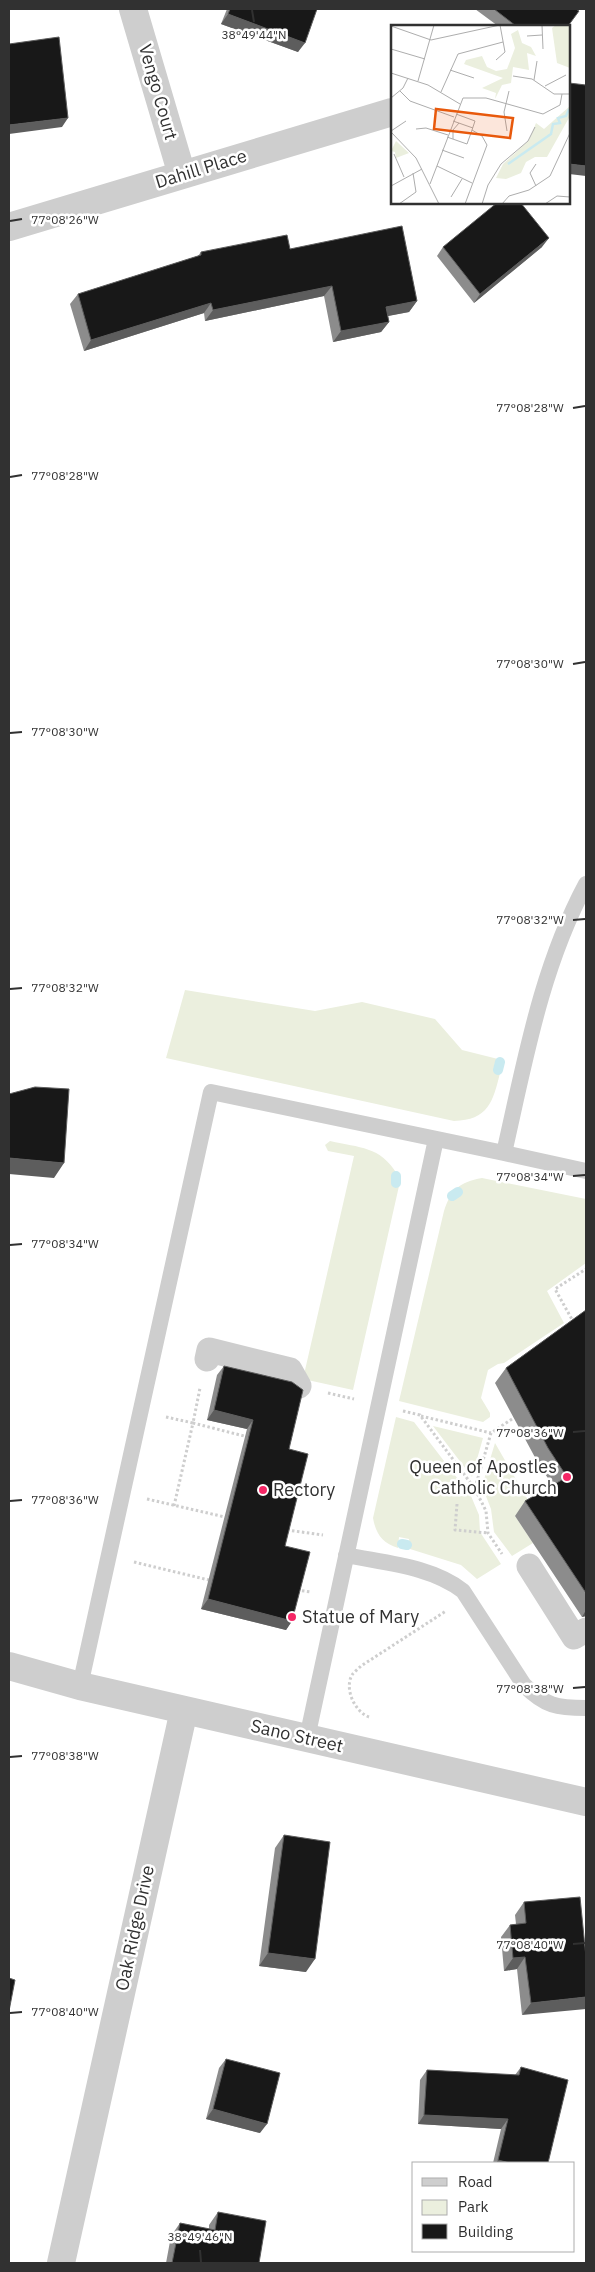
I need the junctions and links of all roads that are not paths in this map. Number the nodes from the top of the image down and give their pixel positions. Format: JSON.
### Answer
{"nodes":[{"id":1,"x":133,"y":9,"type":"edge"},
{"id":2,"x":391,"y":112,"type":"edge"},
{"id":3,"x":182,"y":175,"type":"junction"},
{"id":4,"x":9,"y":227,"type":"edge"},
{"id":5,"x":586,"y":884,"type":"edge"},
{"id":6,"x":436,"y":1139,"type":"junction"},
{"id":7,"x":504,"y":1153,"type":"junction"},
{"id":8,"x":586,"y":1171,"type":"edge"},
{"id":9,"x":207,"y":1360,"type":"road end"},
{"id":10,"x":299,"y":1386,"type":"edge"},
{"id":11,"x":346,"y":1555,"type":"junction"},
{"id":12,"x":518,"y":1563,"type":"road end"},
{"id":13,"x":586,"y":1630,"type":"edge"},
{"id":14,"x":9,"y":1666,"type":"edge"},
{"id":15,"x":80,"y":1686,"type":"junction"},
{"id":16,"x":586,"y":1708,"type":"edge"},
{"id":17,"x":184,"y":1710,"type":"junction"},
{"id":18,"x":307,"y":1738,"type":"junction"},
{"id":19,"x":586,"y":1802,"type":"edge"},
{"id":20,"x":61,"y":2263,"type":"edge"}],
"edges":[{"from":1,"to":3,"type":"street","name":"Vengo Court"},
{"from":2,"to":3,"type":"street","name":"Dahill Place"},
{"from":3,"to":4,"type":"street","name":"Dahill Place"},
{"from":5,"to":7,"type":"lane"},
{"from":6,"to":7,"type":"lane"},
{"from":6,"to":11,"type":"lane"},
{"from":6,"to":15,"type":"lane"},
{"from":7,"to":8,"type":"lane"},
{"from":9,"to":10,"type":"street"},
{"from":11,"to":16,"type":"lane"},
{"from":11,"to":18,"type":"lane"},
{"from":12,"to":13,"type":"street"},
{"from":14,"to":15,"type":"street","name":"Sano Street"},
{"from":15,"to":17,"type":"street","name":"Sano Street"},
{"from":17,"to":18,"type":"street","name":"Sano Street"},
{"from":17,"to":20,"type":"street","name":"Oak Ridge Drive"},
{"from":18,"to":19,"type":"street","name":"Sano Street"}]}
